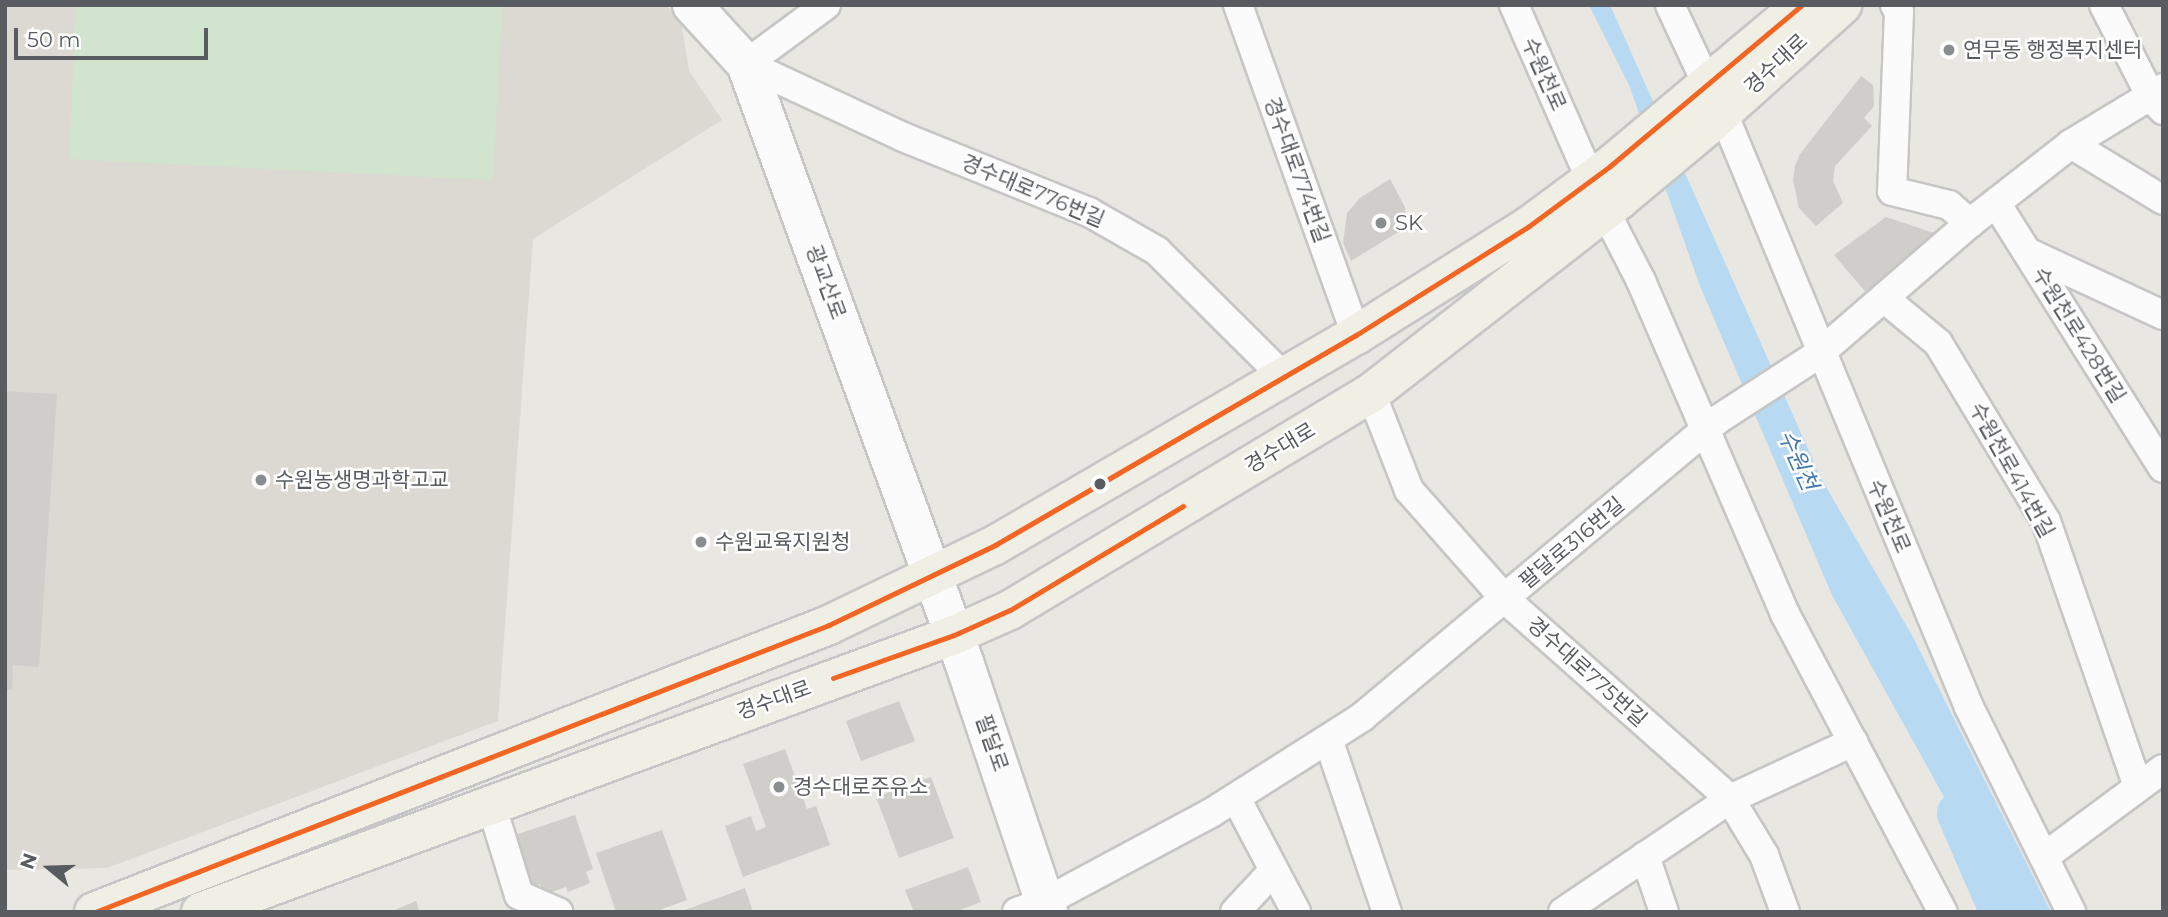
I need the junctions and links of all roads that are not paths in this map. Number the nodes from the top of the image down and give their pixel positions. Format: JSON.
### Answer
{"nodes":[{"id":1,"x":692,"y":5,"type":"edge"},
{"id":2,"x":826,"y":5,"type":"edge"},
{"id":3,"x":1238,"y":5,"type":"edge"},
{"id":4,"x":1514,"y":5,"type":"edge"},
{"id":5,"x":1670,"y":5,"type":"edge"},
{"id":6,"x":1802,"y":5,"type":"edge"},
{"id":7,"x":1842,"y":5,"type":"edge"},
{"id":8,"x":1895,"y":5,"type":"edge"},
{"id":9,"x":2104,"y":5,"type":"edge"},
{"id":10,"x":746,"y":64,"type":"junction"},
{"id":11,"x":2159,"y":98,"type":"edge"},
{"id":12,"x":1710,"y":104,"type":"junction"},
{"id":13,"x":2071,"y":144,"type":"junction"},
{"id":14,"x":1607,"y":189,"type":"junction"},
{"id":15,"x":2163,"y":200,"type":"edge"},
{"id":16,"x":1996,"y":203,"type":"junction"},
{"id":17,"x":1970,"y":223,"type":"junction"},
{"id":18,"x":2027,"y":252,"type":"junction"},
{"id":19,"x":1885,"y":299,"type":"junction"},
{"id":20,"x":2163,"y":315,"type":"edge"},
{"id":21,"x":1356,"y":335,"type":"junction"},
{"id":22,"x":1816,"y":355,"type":"junction"},
{"id":23,"x":1283,"y":376,"type":"junction"},
{"id":24,"x":1371,"y":393,"type":"junction"},
{"id":25,"x":1712,"y":425,"type":"junction"},
{"id":26,"x":2163,"y":468,"type":"edge"},
{"id":27,"x":933,"y":575,"type":"junction"},
{"id":28,"x":1505,"y":599,"type":"junction"},
{"id":29,"x":954,"y":635,"type":"junction"},
{"id":30,"x":1328,"y":739,"type":"junction"},
{"id":31,"x":1853,"y":742,"type":"junction"},
{"id":32,"x":2153,"y":783,"type":"edge"},
{"id":33,"x":1236,"y":797,"type":"junction"},
{"id":34,"x":1730,"y":799,"type":"junction"},
{"id":35,"x":491,"y":804,"type":"junction"},
{"id":36,"x":1645,"y":856,"type":"junction"},
{"id":37,"x":2044,"y":857,"type":"junction"},
{"id":38,"x":1274,"y":870,"type":"junction"},
{"id":39,"x":1037,"y":908,"type":"edge"},
{"id":40,"x":211,"y":910,"type":"edge"},
{"id":41,"x":94,"y":912,"type":"edge"},
{"id":42,"x":558,"y":912,"type":"edge"},
{"id":43,"x":1235,"y":912,"type":"edge"},
{"id":44,"x":1296,"y":912,"type":"edge"},
{"id":45,"x":1387,"y":912,"type":"edge"},
{"id":46,"x":1563,"y":912,"type":"edge"},
{"id":47,"x":1664,"y":912,"type":"edge"},
{"id":48,"x":1785,"y":912,"type":"edge"},
{"id":49,"x":1943,"y":912,"type":"edge"},
{"id":50,"x":2071,"y":912,"type":"edge"}],
"edges":[{"from":1,"to":10,"type":"main road","name":"광교산로"},
{"from":2,"to":10,"type":"street"},
{"from":3,"to":21,"type":"street","name":"경수대로774번길"},
{"from":4,"to":14,"type":"street","name":"수원천로"},
{"from":5,"to":12,"type":"street","name":"수원천로"},
{"from":6,"to":12,"type":"main road","name":"경수대로"},
{"from":7,"to":12,"type":"main road","name":"경수대로"},
{"from":8,"to":17,"type":"street"},
{"from":9,"to":11,"type":"street"},
{"from":10,"to":23,"type":"street","name":"경수대로776번길"},
{"from":10,"to":27,"type":"main road","name":"광교산로"},
{"from":11,"to":13,"type":"street"},
{"from":12,"to":14,"type":"main road"},
{"from":12,"to":22,"type":"street","name":"수원천로"},
{"from":13,"to":15,"type":"street"},
{"from":13,"to":16,"type":"street"},
{"from":14,"to":21,"type":"main road"},
{"from":14,"to":24,"type":"main road","name":"경수대로"},
{"from":14,"to":25,"type":"street","name":"수원천로"},
{"from":16,"to":17,"type":"street"},
{"from":16,"to":18,"type":"street","name":"수원천로428번길"},
{"from":17,"to":19,"type":"street"},
{"from":18,"to":20,"type":"street"},
{"from":18,"to":26,"type":"street","name":"수원천로428번길"},
{"from":19,"to":22,"type":"street"},
{"from":19,"to":32,"type":"street","name":"수원천로414번길"},
{"from":21,"to":23,"type":"main road"},
{"from":22,"to":25,"type":"street","name":"팔달로316번길"},
{"from":22,"to":37,"type":"street","name":"수원천로"},
{"from":23,"to":27,"type":"main road"},
{"from":24,"to":28,"type":"street","name":"경수대로775번길"},
{"from":24,"to":29,"type":"main road","name":"경수대로"},
{"from":25,"to":28,"type":"street","name":"팔달로316번길"},
{"from":25,"to":31,"type":"street","name":"수원천로"},
{"from":27,"to":29,"type":"main road","name":"팔달로"},
{"from":27,"to":41,"type":"main road"},
{"from":28,"to":30,"type":"street","name":"팔달로316번길"},
{"from":28,"to":34,"type":"street","name":"경수대로775번길"},
{"from":29,"to":35,"type":"main road","name":"경수대로"},
{"from":29,"to":39,"type":"main road","name":"팔달로"},
{"from":30,"to":33,"type":"street","name":"팔달로316번길"},
{"from":30,"to":45,"type":"street"},
{"from":31,"to":34,"type":"street"},
{"from":31,"to":49,"type":"street","name":"수원천로"},
{"from":32,"to":37,"type":"street","name":"수원천로414번길"},
{"from":33,"to":38,"type":"street"},
{"from":33,"to":39,"type":"street","name":"팔달로316번길"},
{"from":34,"to":36,"type":"street"},
{"from":34,"to":48,"type":"street","name":"경수대로775번길"},
{"from":35,"to":40,"type":"main road","name":"경수대로"},
{"from":35,"to":42,"type":"street"},
{"from":36,"to":46,"type":"street"},
{"from":36,"to":47,"type":"street"},
{"from":37,"to":50,"type":"street","name":"수원천로"},
{"from":38,"to":43,"type":"street"},
{"from":38,"to":44,"type":"street"}]}
